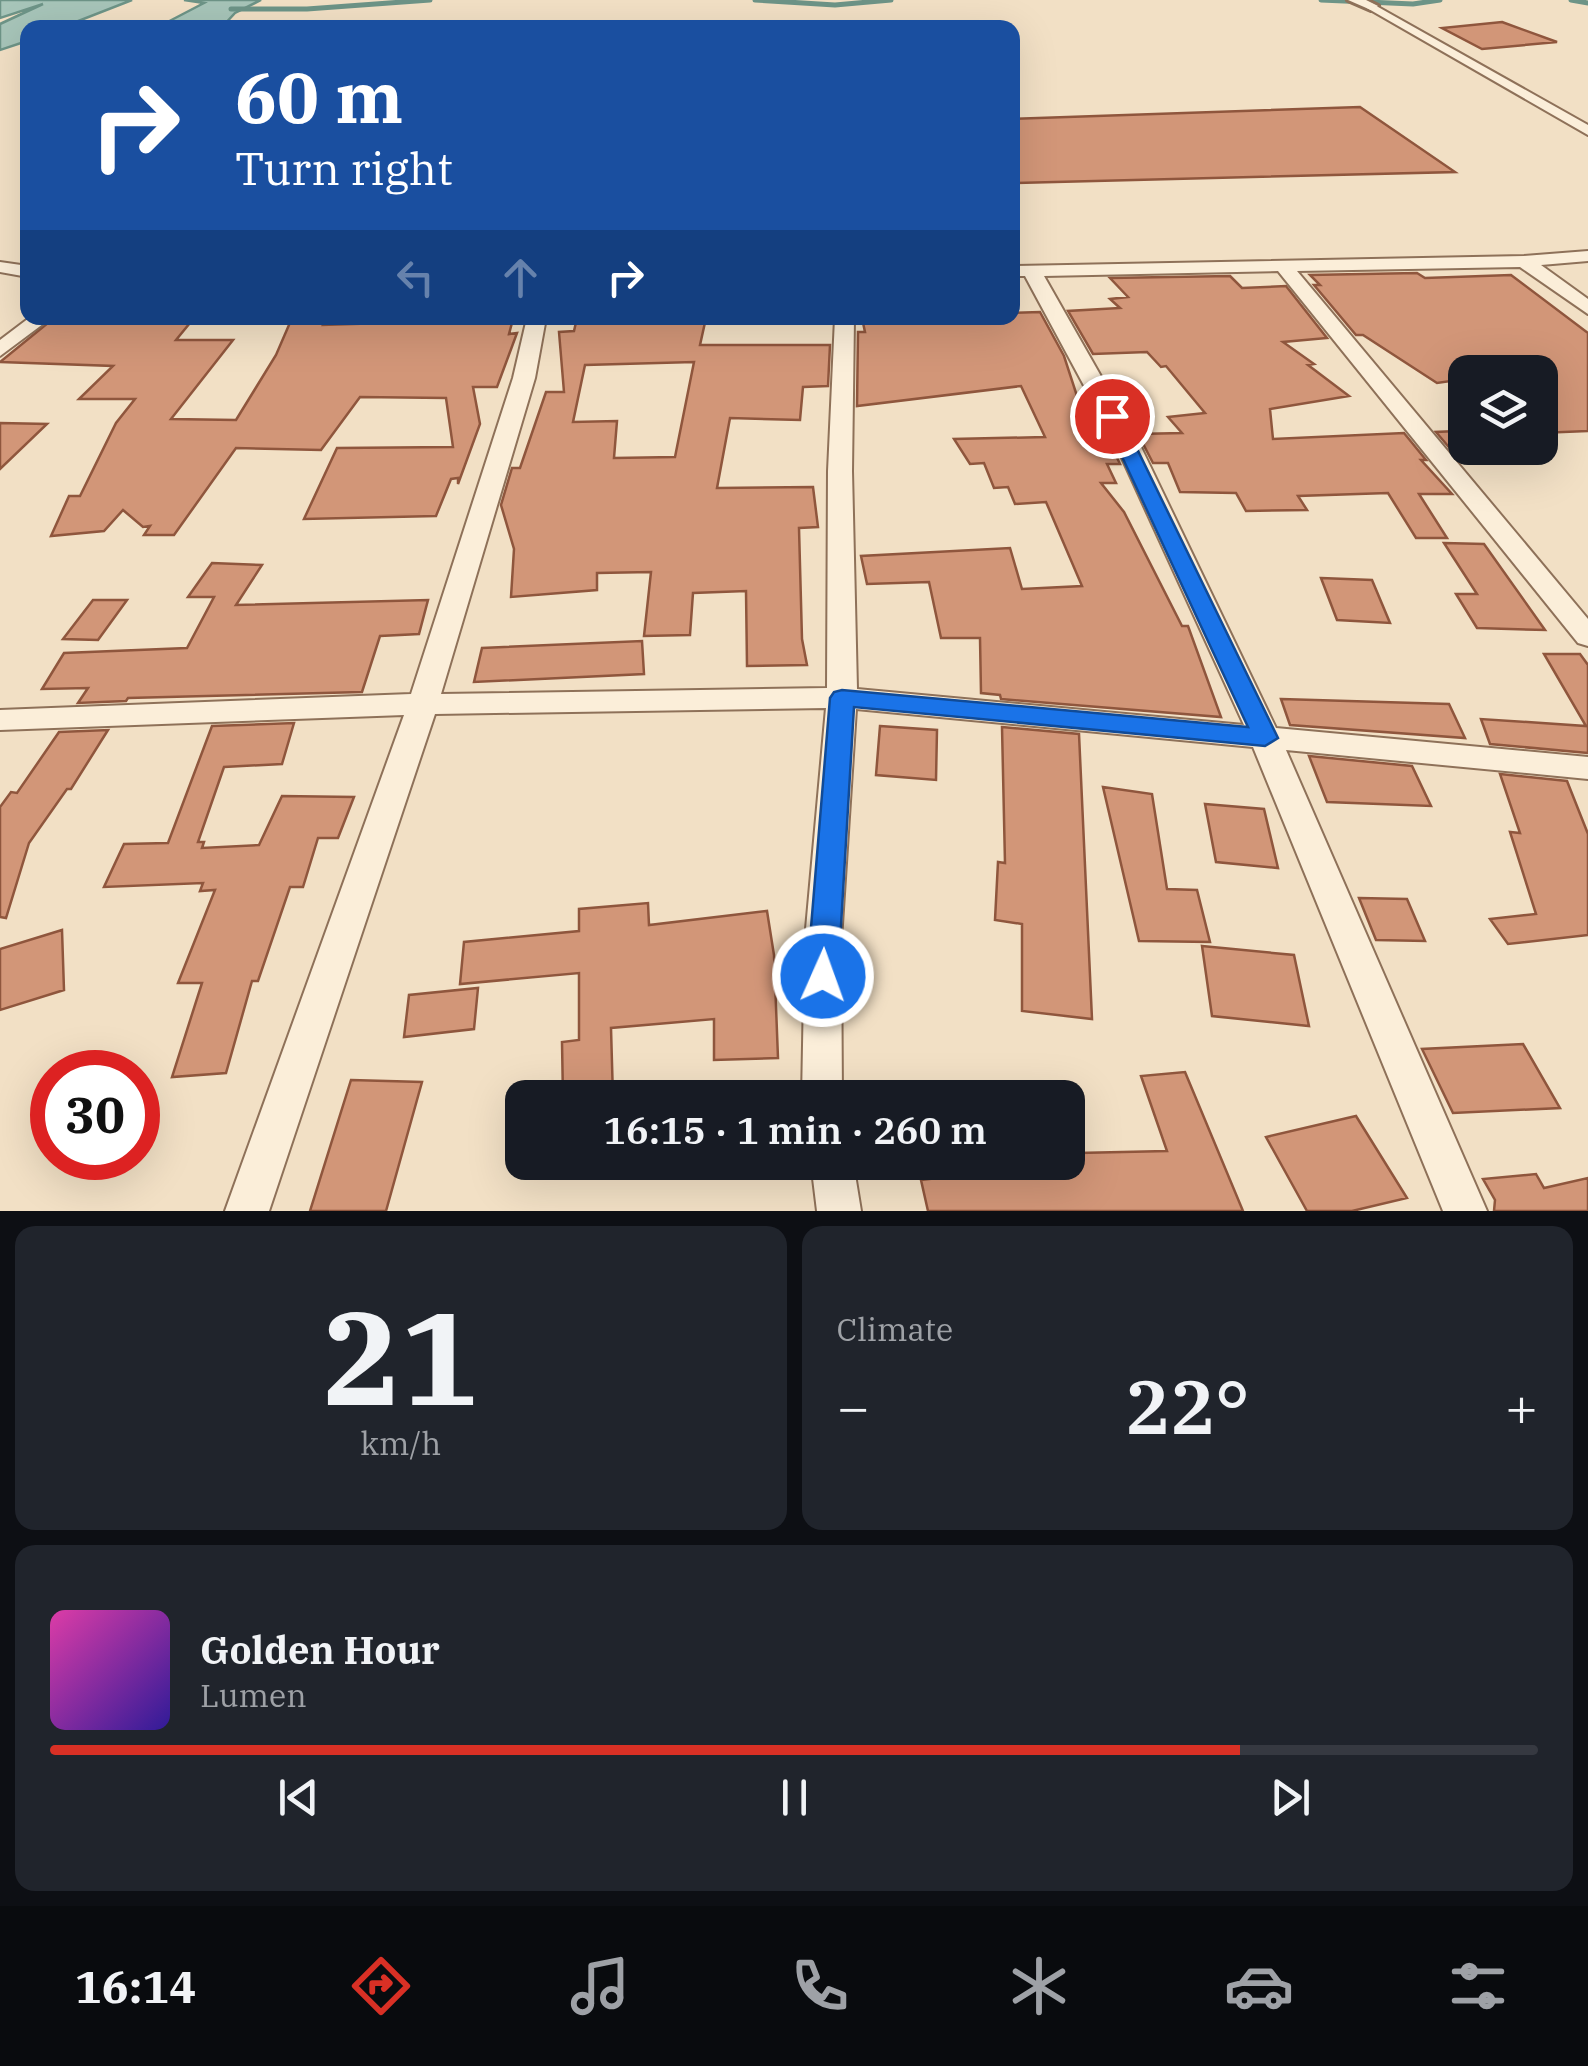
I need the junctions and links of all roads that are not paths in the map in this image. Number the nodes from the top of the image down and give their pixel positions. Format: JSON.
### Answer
{"nodes":[{"id":1,"x":1354,"y":0,"type":"edge"},
{"id":2,"x":1371,"y":6,"type":"joint"},
{"id":3,"x":1588,"y":132,"type":"edge"},
{"id":4,"x":1588,"y":256,"type":"edge"},
{"id":5,"x":1524,"y":261,"type":"junction"},
{"id":6,"x":1282,"y":265,"type":"junction"},
{"id":7,"x":1022,"y":271,"type":"edge"},
{"id":8,"x":1588,"y":308,"type":"edge"},
{"id":9,"x":32,"y":325,"type":"edge"},
{"id":10,"x":535,"y":325,"type":"edge"},
{"id":11,"x":845,"y":325,"type":"edge"},
{"id":12,"x":0,"y":350,"type":"edge"},
{"id":13,"x":1588,"y":637,"type":"edge"},
{"id":14,"x":842,"y":698,"type":"junction"},
{"id":15,"x":423,"y":704,"type":"junction"},
{"id":16,"x":0,"y":720,"type":"edge"},
{"id":17,"x":1265,"y":738,"type":"junction"},
{"id":18,"x":1588,"y":768,"type":"edge"},
{"id":19,"x":822,"y":1080,"type":"edge"},
{"id":20,"x":835,"y":1180,"type":"edge"},
{"id":21,"x":247,"y":1211,"type":"edge"},
{"id":22,"x":839,"y":1211,"type":"edge"},
{"id":23,"x":1465,"y":1211,"type":"edge"}],
"edges":[{"from":1,"to":2,"type":"street"},
{"from":2,"to":3,"type":"street"},
{"from":4,"to":5,"type":"street"},
{"from":5,"to":6,"type":"street"},
{"from":5,"to":8,"type":"street"},
{"from":6,"to":7,"type":"street"},
{"from":6,"to":13,"type":"street"},
{"from":7,"to":17,"type":"street"},
{"from":9,"to":12,"type":"street"},
{"from":10,"to":15,"type":"street"},
{"from":11,"to":14,"type":"street"},
{"from":14,"to":15,"type":"street"},
{"from":14,"to":17,"type":"street"},
{"from":14,"to":19,"type":"street"},
{"from":15,"to":16,"type":"street"},
{"from":15,"to":21,"type":"street"},
{"from":17,"to":18,"type":"street"},
{"from":17,"to":23,"type":"street"},
{"from":20,"to":22,"type":"street"}]}
